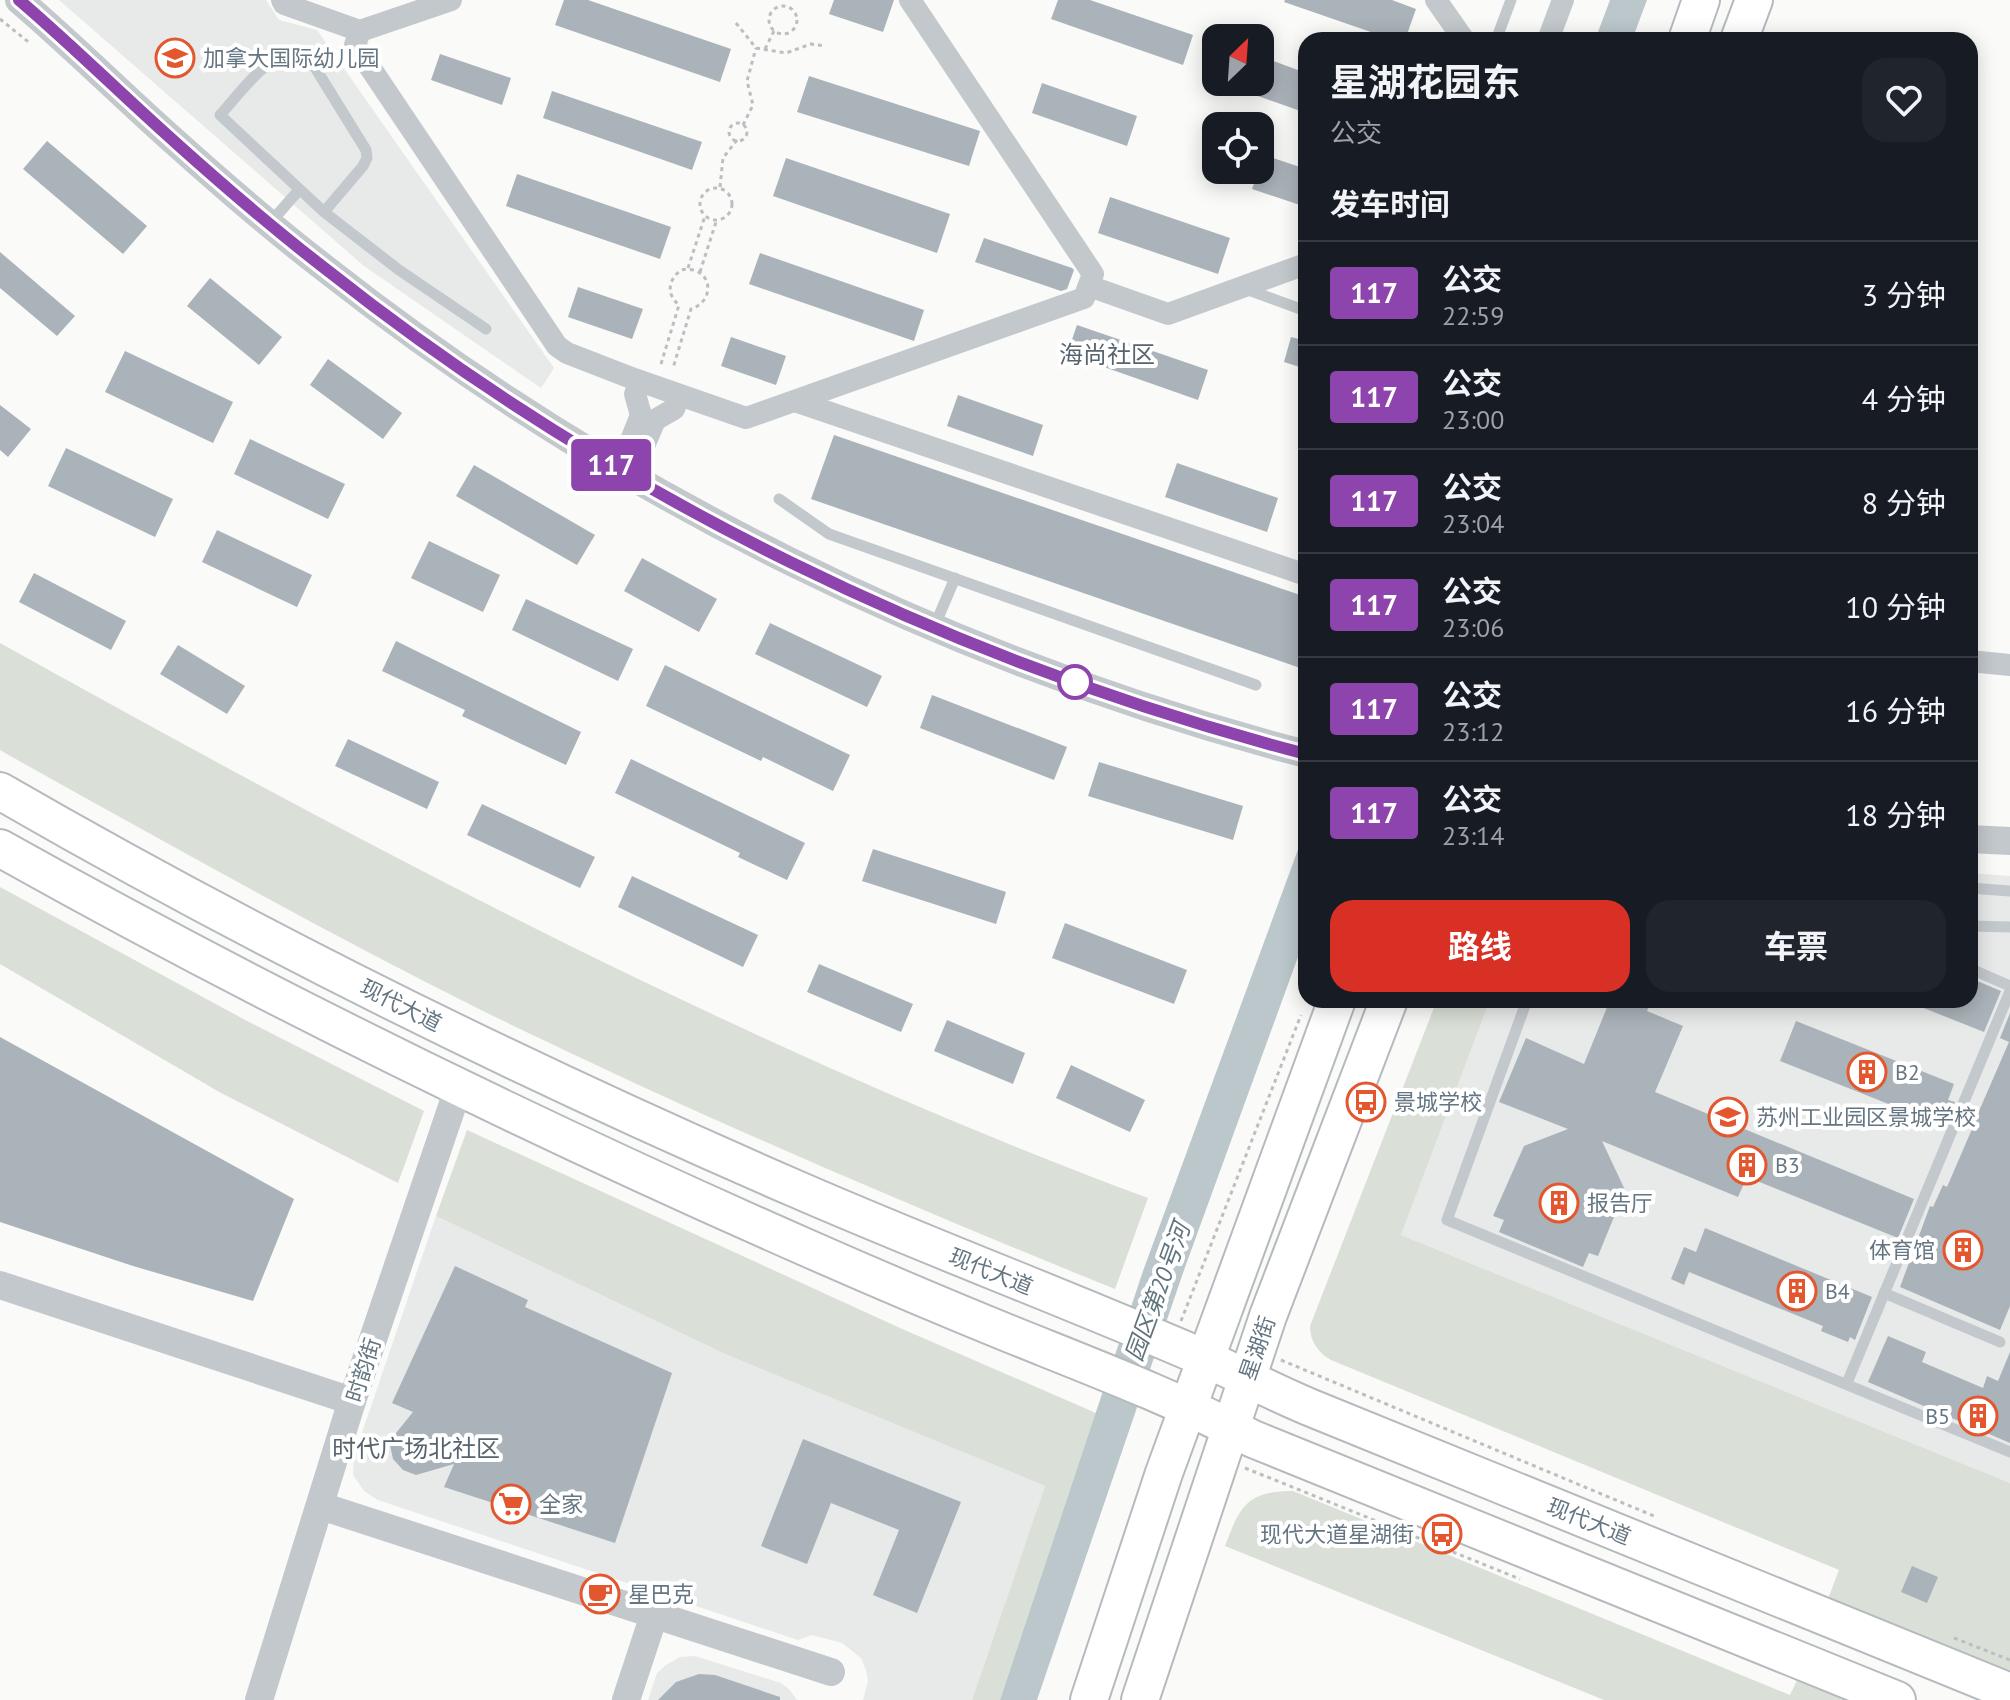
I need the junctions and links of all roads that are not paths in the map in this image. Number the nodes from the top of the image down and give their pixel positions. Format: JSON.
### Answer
{"nodes":[{"id":1,"x":19,"y":0,"type":"edge"},
{"id":2,"x":282,"y":0,"type":"edge"},
{"id":3,"x":451,"y":0,"type":"edge"},
{"id":4,"x":910,"y":0,"type":"edge"},
{"id":5,"x":1436,"y":0,"type":"edge"},
{"id":6,"x":1511,"y":0,"type":"edge"},
{"id":7,"x":1563,"y":0,"type":"edge"},
{"id":8,"x":1701,"y":0,"type":"edge"},
{"id":9,"x":1754,"y":0,"type":"edge"},
{"id":10,"x":360,"y":31,"type":"junction"},
{"id":11,"x":1458,"y":32,"type":"edge"},
{"id":12,"x":1499,"y":32,"type":"edge"},
{"id":13,"x":1551,"y":32,"type":"edge"},
{"id":14,"x":1690,"y":32,"type":"edge"},
{"id":15,"x":1742,"y":32,"type":"edge"},
{"id":16,"x":299,"y":190,"type":"junction"},
{"id":17,"x":324,"y":212,"type":"junction"},
{"id":18,"x":269,"y":223,"type":"junction"},
{"id":19,"x":1298,"y":267,"type":"edge"},
{"id":20,"x":1089,"y":286,"type":"junction"},
{"id":21,"x":1241,"y":288,"type":"junction"},
{"id":22,"x":1298,"y":308,"type":"edge"},
{"id":23,"x":486,"y":329,"type":"dead end"},
{"id":24,"x":640,"y":382,"type":"junction"},
{"id":25,"x":679,"y":396,"type":"junction"},
{"id":26,"x":795,"y":401,"type":"junction"},
{"id":27,"x":625,"y":474,"type":"junction"},
{"id":28,"x":779,"y":499,"type":"dead end"},
{"id":29,"x":1298,"y":572,"type":"edge"},
{"id":30,"x":955,"y":578,"type":"junction"},
{"id":31,"x":935,"y":626,"type":"junction"},
{"id":32,"x":1978,"y":662,"type":"edge"},
{"id":33,"x":2010,"y":665,"type":"edge"},
{"id":34,"x":1256,"y":685,"type":"dead end"},
{"id":35,"x":1298,"y":752,"type":"edge"},
{"id":36,"x":0,"y":791,"type":"edge"},
{"id":37,"x":1978,"y":839,"type":"edge"},
{"id":38,"x":2010,"y":841,"type":"edge"},
{"id":39,"x":0,"y":848,"type":"edge"},
{"id":40,"x":1978,"y":889,"type":"edge"},
{"id":41,"x":2010,"y":891,"type":"edge"},
{"id":42,"x":1978,"y":926,"type":"edge"},
{"id":43,"x":2010,"y":927,"type":"edge"},
{"id":44,"x":1978,"y":973,"type":"edge"},
{"id":45,"x":2010,"y":989,"type":"edge"},
{"id":46,"x":1334,"y":1008,"type":"edge"},
{"id":47,"x":1386,"y":1008,"type":"edge"},
{"id":48,"x":1524,"y":1008,"type":"edge"},
{"id":49,"x":458,"y":1089,"type":"junction"},
{"id":50,"x":0,"y":1285,"type":"edge"},
{"id":51,"x":1884,"y":1293,"type":"junction"},
{"id":52,"x":2000,"y":1342,"type":"dead end"},
{"id":53,"x":1210,"y":1345,"type":"junction"},
{"id":54,"x":1251,"y":1364,"type":"junction"},
{"id":55,"x":1847,"y":1383,"type":"junction"},
{"id":56,"x":352,"y":1401,"type":"junction"},
{"id":57,"x":1189,"y":1406,"type":"junction"},
{"id":58,"x":1230,"y":1427,"type":"junction"},
{"id":59,"x":2010,"y":1452,"type":"edge"},
{"id":60,"x":321,"y":1506,"type":"junction"},
{"id":61,"x":654,"y":1615,"type":"junction"},
{"id":62,"x":831,"y":1672,"type":"dead end"},
{"id":63,"x":2010,"y":1692,"type":"edge"},
{"id":64,"x":259,"y":1700,"type":"edge"},
{"id":65,"x":626,"y":1700,"type":"edge"},
{"id":66,"x":1089,"y":1700,"type":"edge"},
{"id":67,"x":1140,"y":1700,"type":"edge"},
{"id":68,"x":1897,"y":1700,"type":"edge"}],
"edges":[{"from":1,"to":18,"type":"street"},
{"from":2,"to":10,"type":"street"},
{"from":3,"to":10,"type":"street"},
{"from":4,"to":20,"type":"street"},
{"from":5,"to":11,"type":"street"},
{"from":6,"to":12,"type":"lane"},
{"from":7,"to":13,"type":"street"},
{"from":8,"to":14,"type":"main road"},
{"from":9,"to":15,"type":"main road"},
{"from":10,"to":24,"type":"street"},
{"from":16,"to":17,"type":"lane"},
{"from":16,"to":17,"type":"lane"},
{"from":16,"to":18,"type":"lane"},
{"from":17,"to":23,"type":"lane"},
{"from":18,"to":27,"type":"street"},
{"from":19,"to":21,"type":"street"},
{"from":20,"to":21,"type":"street"},
{"from":20,"to":26,"type":"street"},
{"from":21,"to":22,"type":"lane"},
{"from":24,"to":25,"type":"street"},
{"from":24,"to":27,"type":"street"},
{"from":25,"to":26,"type":"street"},
{"from":25,"to":27,"type":"street"},
{"from":26,"to":29,"type":"street"},
{"from":27,"to":31,"type":"street"},
{"from":28,"to":30,"type":"lane"},
{"from":30,"to":31,"type":"lane"},
{"from":30,"to":34,"type":"lane"},
{"from":31,"to":35,"type":"street"},
{"from":32,"to":33,"type":"street"},
{"from":36,"to":53,"type":"main road","name":"现代大道"},
{"from":37,"to":38,"type":"street"},
{"from":39,"to":49,"type":"main road"},
{"from":40,"to":41,"type":"lane"},
{"from":42,"to":43,"type":"lane"},
{"from":44,"to":45,"type":"lane"},
{"from":45,"to":51,"type":"lane"},
{"from":46,"to":53,"type":"main road","name":"星湖街"},
{"from":47,"to":54,"type":"main road","name":"星湖街"},
{"from":48,"to":55,"type":"lane"},
{"from":49,"to":56,"type":"street","name":"时韵街"},
{"from":49,"to":57,"type":"main road"},
{"from":50,"to":56,"type":"street"},
{"from":51,"to":52,"type":"lane"},
{"from":51,"to":55,"type":"lane"},
{"from":53,"to":54,"type":"main road","name":"现代大道"},
{"from":53,"to":57,"type":"main road","name":"星湖街"},
{"from":54,"to":58,"type":"main road","name":"星湖街"},
{"from":54,"to":63,"type":"main road","name":"现代大道"},
{"from":55,"to":59,"type":"lane"},
{"from":56,"to":60,"type":"street","name":"时韵街"},
{"from":57,"to":58,"type":"main road"},
{"from":57,"to":66,"type":"main road","name":"星湖街"},
{"from":58,"to":67,"type":"main road","name":"星湖街"},
{"from":58,"to":68,"type":"main road"},
{"from":60,"to":61,"type":"street"},
{"from":60,"to":64,"type":"street","name":"时韵街"},
{"from":61,"to":62,"type":"street"},
{"from":61,"to":65,"type":"street"}]}
